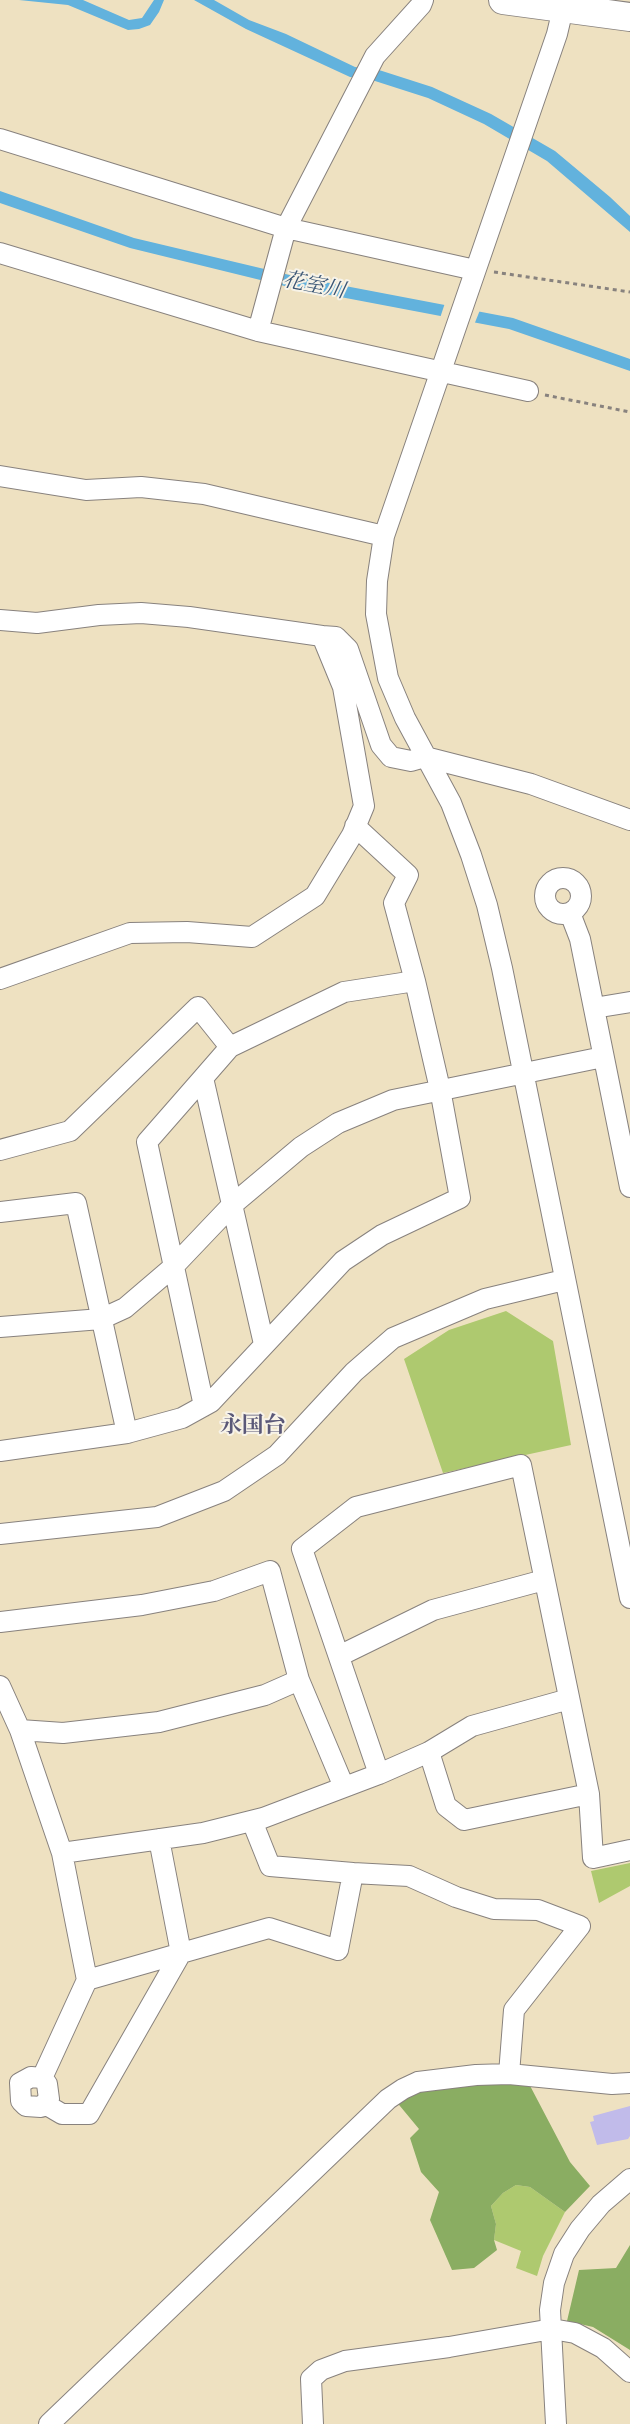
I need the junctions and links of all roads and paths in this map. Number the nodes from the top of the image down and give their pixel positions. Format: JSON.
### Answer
{"nodes":[{"id":1,"x":423,"y":0,"type":"edge"},
{"id":2,"x":503,"y":0,"type":"edge"},
{"id":3,"x":564,"y":4,"type":"edge"},
{"id":4,"x":630,"y":17,"type":"edge"},
{"id":5,"x":0,"y":139,"type":"edge"},
{"id":6,"x":285,"y":231,"type":"junction"},
{"id":7,"x":0,"y":253,"type":"edge"},
{"id":8,"x":473,"y":274,"type":"junction"},
{"id":9,"x":630,"y":292,"type":"edge"},
{"id":10,"x":259,"y":326,"type":"junction"},
{"id":11,"x":441,"y":370,"type":"junction"},
{"id":12,"x":528,"y":391,"type":"joint"},
{"id":13,"x":630,"y":412,"type":"edge"},
{"id":14,"x":0,"y":476,"type":"edge"},
{"id":15,"x":384,"y":536,"type":"junction"},
{"id":16,"x":0,"y":620,"type":"edge"},
{"id":17,"x":322,"y":636,"type":"junction"},
{"id":18,"x":425,"y":757,"type":"junction"},
{"id":19,"x":630,"y":820,"type":"edge"},
{"id":20,"x":356,"y":826,"type":"junction"},
{"id":21,"x":570,"y":913,"type":"dead end"},
{"id":22,"x":0,"y":979,"type":"edge"},
{"id":23,"x":415,"y":981,"type":"junction"},
{"id":24,"x":630,"y":1002,"type":"edge"},
{"id":25,"x":594,"y":1008,"type":"junction"},
{"id":26,"x":230,"y":1047,"type":"junction"},
{"id":27,"x":603,"y":1057,"type":"junction"},
{"id":28,"x":523,"y":1074,"type":"junction"},
{"id":29,"x":203,"y":1078,"type":"junction"},
{"id":30,"x":440,"y":1089,"type":"junction"},
{"id":31,"x":0,"y":1150,"type":"edge"},
{"id":32,"x":630,"y":1187,"type":"edge"},
{"id":33,"x":232,"y":1205,"type":"junction"},
{"id":34,"x":0,"y":1212,"type":"edge"},
{"id":35,"x":173,"y":1266,"type":"junction"},
{"id":36,"x":564,"y":1280,"type":"junction"},
{"id":37,"x":101,"y":1319,"type":"junction"},
{"id":38,"x":0,"y":1327,"type":"edge"},
{"id":39,"x":264,"y":1344,"type":"junction"},
{"id":40,"x":204,"y":1406,"type":"junction"},
{"id":41,"x":127,"y":1433,"type":"junction"},
{"id":42,"x":0,"y":1450,"type":"edge"},
{"id":43,"x":0,"y":1534,"type":"edge"},
{"id":44,"x":544,"y":1580,"type":"junction"},
{"id":45,"x":630,"y":1598,"type":"edge"},
{"id":46,"x":0,"y":1622,"type":"edge"},
{"id":47,"x":339,"y":1656,"type":"junction"},
{"id":48,"x":299,"y":1680,"type":"junction"},
{"id":49,"x":0,"y":1686,"type":"edge"},
{"id":50,"x":569,"y":1699,"type":"junction"},
{"id":51,"x":20,"y":1730,"type":"junction"},
{"id":52,"x":429,"y":1752,"type":"junction"},
{"id":53,"x":379,"y":1774,"type":"junction"},
{"id":54,"x":344,"y":1787,"type":"junction"},
{"id":55,"x":589,"y":1794,"type":"junction"},
{"id":56,"x":252,"y":1821,"type":"junction"},
{"id":57,"x":159,"y":1839,"type":"junction"},
{"id":58,"x":630,"y":1850,"type":"edge"},
{"id":59,"x":62,"y":1853,"type":"junction"},
{"id":60,"x":353,"y":1873,"type":"junction"},
{"id":61,"x":181,"y":1953,"type":"junction"},
{"id":62,"x":87,"y":1980,"type":"junction"},
{"id":63,"x":509,"y":2074,"type":"junction"},
{"id":64,"x":42,"y":2078,"type":"junction"},
{"id":65,"x":630,"y":2084,"type":"edge"},
{"id":66,"x":45,"y":2104,"type":"junction"},
{"id":67,"x":630,"y":2179,"type":"edge"},
{"id":68,"x":552,"y":2329,"type":"junction"},
{"id":69,"x":630,"y":2372,"type":"edge"},
{"id":70,"x":49,"y":2424,"type":"edge"},
{"id":71,"x":314,"y":2424,"type":"edge"},
{"id":72,"x":556,"y":2424,"type":"edge"}],
"edges":[{"from":1,"to":6,"type":"street"},
{"from":2,"to":3,"type":"highway"},
{"from":3,"to":4,"type":"highway"},
{"from":3,"to":8,"type":"street"},
{"from":5,"to":6,"type":"street"},
{"from":6,"to":8,"type":"street"},
{"from":6,"to":10,"type":"street"},
{"from":7,"to":10,"type":"street"},
{"from":8,"to":9,"type":"path"},
{"from":8,"to":11,"type":"street"},
{"from":10,"to":11,"type":"street"},
{"from":11,"to":12,"type":"street"},
{"from":11,"to":15,"type":"street"},
{"from":12,"to":13,"type":"path"},
{"from":14,"to":15,"type":"street"},
{"from":15,"to":18,"type":"street"},
{"from":16,"to":17,"type":"street"},
{"from":17,"to":18,"type":"street"},
{"from":17,"to":20,"type":"street"},
{"from":18,"to":19,"type":"street"},
{"from":18,"to":28,"type":"street"},
{"from":20,"to":22,"type":"street"},
{"from":20,"to":23,"type":"street"},
{"from":21,"to":25,"type":"street"},
{"from":23,"to":26,"type":"street"},
{"from":23,"to":30,"type":"street"},
{"from":24,"to":25,"type":"street"},
{"from":25,"to":27,"type":"street"},
{"from":26,"to":29,"type":"street"},
{"from":26,"to":31,"type":"street"},
{"from":27,"to":28,"type":"street"},
{"from":27,"to":32,"type":"street"},
{"from":28,"to":30,"type":"street"},
{"from":28,"to":36,"type":"street"},
{"from":29,"to":33,"type":"street"},
{"from":29,"to":35,"type":"street"},
{"from":30,"to":33,"type":"street"},
{"from":30,"to":39,"type":"street"},
{"from":33,"to":35,"type":"street"},
{"from":33,"to":39,"type":"street"},
{"from":34,"to":37,"type":"street"},
{"from":35,"to":37,"type":"street"},
{"from":35,"to":40,"type":"street"},
{"from":36,"to":43,"type":"street"},
{"from":36,"to":45,"type":"street"},
{"from":37,"to":38,"type":"street"},
{"from":37,"to":41,"type":"street"},
{"from":39,"to":40,"type":"street"},
{"from":40,"to":41,"type":"street"},
{"from":41,"to":42,"type":"street"},
{"from":44,"to":47,"type":"street"},
{"from":44,"to":47,"type":"street"},
{"from":44,"to":50,"type":"street"},
{"from":46,"to":48,"type":"street"},
{"from":47,"to":53,"type":"street"},
{"from":48,"to":51,"type":"street"},
{"from":48,"to":54,"type":"street"},
{"from":49,"to":51,"type":"street"},
{"from":50,"to":52,"type":"street"},
{"from":50,"to":55,"type":"street"},
{"from":51,"to":59,"type":"street"},
{"from":52,"to":53,"type":"street"},
{"from":52,"to":55,"type":"street"},
{"from":53,"to":54,"type":"street"},
{"from":54,"to":56,"type":"street"},
{"from":55,"to":58,"type":"street"},
{"from":56,"to":57,"type":"street"},
{"from":56,"to":60,"type":"street"},
{"from":57,"to":59,"type":"street"},
{"from":57,"to":61,"type":"street"},
{"from":59,"to":62,"type":"street"},
{"from":60,"to":61,"type":"street"},
{"from":60,"to":63,"type":"street"},
{"from":61,"to":62,"type":"street"},
{"from":61,"to":66,"type":"street"},
{"from":62,"to":64,"type":"street"},
{"from":63,"to":65,"type":"street"},
{"from":63,"to":70,"type":"street"},
{"from":64,"to":66,"type":"street"},
{"from":64,"to":66,"type":"street"},
{"from":67,"to":68,"type":"street"},
{"from":68,"to":69,"type":"street"},
{"from":68,"to":71,"type":"street"},
{"from":68,"to":72,"type":"street"}]}
